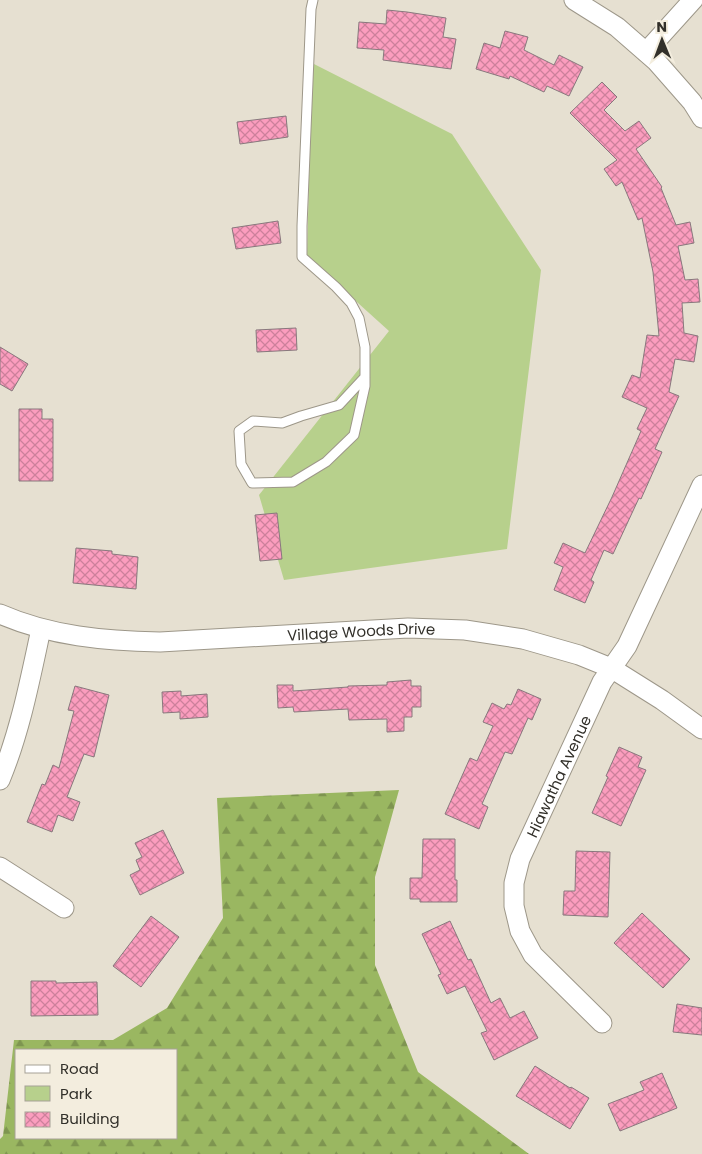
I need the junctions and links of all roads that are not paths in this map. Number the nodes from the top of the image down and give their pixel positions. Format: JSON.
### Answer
{"nodes":[{"id":1,"x":313,"y":0,"type":"edge"},
{"id":2,"x":574,"y":0,"type":"edge"},
{"id":3,"x":693,"y":0,"type":"edge"},
{"id":4,"x":646,"y":52,"type":"junction"},
{"id":5,"x":702,"y":118,"type":"edge"},
{"id":6,"x":365,"y":378,"type":"junction"},
{"id":7,"x":702,"y":485,"type":"edge"},
{"id":8,"x":694,"y":522,"type":"edge"},
{"id":9,"x":0,"y":614,"type":"edge"},
{"id":10,"x":41,"y":629,"type":"junction"},
{"id":11,"x":610,"y":668,"type":"junction"},
{"id":12,"x":702,"y":729,"type":"edge"},
{"id":13,"x":0,"y":780,"type":"edge"},
{"id":14,"x":0,"y":867,"type":"edge"},
{"id":15,"x":64,"y":908,"type":"dead end"},
{"id":16,"x":602,"y":1023,"type":"dead end"}],
"edges":[{"from":1,"to":6,"type":"lane"},
{"from":2,"to":4,"type":"street"},
{"from":3,"to":4,"type":"street"},
{"from":4,"to":5,"type":"street"},
{"from":6,"to":6,"type":"lane"},
{"from":7,"to":8,"type":"street","name":"Hiawatha Avenue"},
{"from":8,"to":11,"type":"street","name":"Hiawatha Avenue"},
{"from":9,"to":10,"type":"street","name":"Village Woods Drive"},
{"from":10,"to":11,"type":"street","name":"Village Woods Drive"},
{"from":10,"to":13,"type":"street"},
{"from":11,"to":12,"type":"street","name":"Village Woods Drive"},
{"from":11,"to":16,"type":"street","name":"Hiawatha Avenue"},
{"from":14,"to":15,"type":"street"}]}
